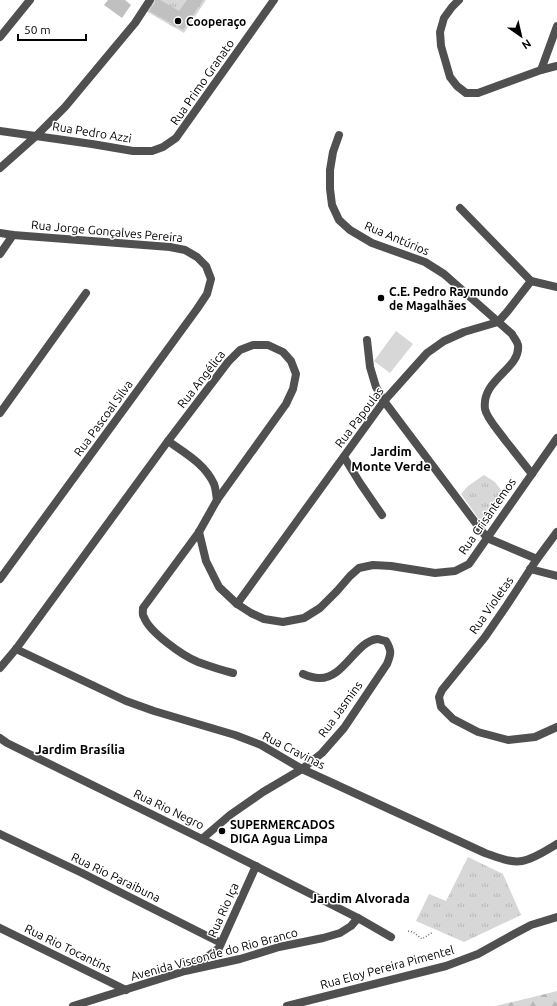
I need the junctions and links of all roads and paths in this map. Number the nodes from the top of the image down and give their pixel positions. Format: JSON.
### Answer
{"nodes":[{"id":1,"x":30,"y":0,"type":"edge"},
{"id":2,"x":150,"y":0,"type":"edge"},
{"id":3,"x":274,"y":0,"type":"edge"},
{"id":4,"x":459,"y":0,"type":"edge"},
{"id":5,"x":557,"y":26,"type":"edge"},
{"id":6,"x":0,"y":37,"type":"edge"},
{"id":7,"x":557,"y":66,"type":"edge"},
{"id":8,"x":541,"y":70,"type":"junction"},
{"id":9,"x":0,"y":131,"type":"edge"},
{"id":10,"x":339,"y":135,"type":"dead end"},
{"id":11,"x":36,"y":136,"type":"junction"},
{"id":12,"x":176,"y":138,"type":"joint"},
{"id":13,"x":0,"y":168,"type":"edge"},
{"id":14,"x":460,"y":208,"type":"dead end"},
{"id":15,"x":0,"y":233,"type":"edge"},
{"id":16,"x":13,"y":235,"type":"junction"},
{"id":17,"x":0,"y":254,"type":"edge"},
{"id":18,"x":206,"y":266,"type":"joint"},
{"id":19,"x":531,"y":281,"type":"junction"},
{"id":20,"x":557,"y":287,"type":"edge"},
{"id":21,"x":86,"y":293,"type":"dead end"},
{"id":22,"x":498,"y":322,"type":"junction"},
{"id":23,"x":367,"y":340,"type":"dead end"},
{"id":24,"x":384,"y":401,"type":"junction"},
{"id":25,"x":0,"y":413,"type":"edge"},
{"id":26,"x":557,"y":438,"type":"edge"},
{"id":27,"x":168,"y":441,"type":"junction"},
{"id":28,"x":344,"y":457,"type":"junction"},
{"id":29,"x":532,"y":474,"type":"junction"},
{"id":30,"x":218,"y":500,"type":"junction"},
{"id":31,"x":382,"y":515,"type":"dead end"},
{"id":32,"x":199,"y":532,"type":"junction"},
{"id":33,"x":557,"y":532,"type":"edge"},
{"id":34,"x":487,"y":538,"type":"junction"},
{"id":35,"x":538,"y":559,"type":"junction"},
{"id":36,"x":530,"y":569,"type":"junction"},
{"id":37,"x":557,"y":576,"type":"edge"},
{"id":38,"x":0,"y":579,"type":"edge"},
{"id":39,"x":237,"y":604,"type":"junction"},
{"id":40,"x":16,"y":649,"type":"junction"},
{"id":41,"x":0,"y":668,"type":"edge"},
{"id":42,"x":233,"y":673,"type":"dead end"},
{"id":43,"x":303,"y":674,"type":"dead end"},
{"id":44,"x":557,"y":727,"type":"edge"},
{"id":45,"x":0,"y":738,"type":"edge"},
{"id":46,"x":302,"y":769,"type":"junction"},
{"id":47,"x":0,"y":834,"type":"edge"},
{"id":48,"x":202,"y":838,"type":"junction"},
{"id":49,"x":557,"y":844,"type":"edge"},
{"id":50,"x":256,"y":866,"type":"junction"},
{"id":51,"x":557,"y":917,"type":"edge"},
{"id":52,"x":358,"y":918,"type":"junction"},
{"id":53,"x":0,"y":928,"type":"edge"},
{"id":54,"x":408,"y":931,"type":"dead end"},
{"id":55,"x":433,"y":932,"type":"dead end"},
{"id":56,"x":391,"y":937,"type":"dead end"},
{"id":57,"x":220,"y":946,"type":"junction"},
{"id":58,"x":240,"y":958,"type":"junction"},
{"id":59,"x":184,"y":971,"type":"junction"},
{"id":60,"x":126,"y":990,"type":"junction"},
{"id":61,"x":73,"y":1006,"type":"edge"},
{"id":62,"x":287,"y":1006,"type":"edge"}],
"edges":[{"from":1,"to":6,"type":"street"},
{"from":2,"to":11,"type":"street"},
{"from":3,"to":12,"type":"street","name":"Rua Primo Granato"},
{"from":4,"to":8,"type":"street"},
{"from":5,"to":8,"type":"street"},
{"from":7,"to":8,"type":"street"},
{"from":9,"to":11,"type":"street","name":"Rua Pedro Azzi"},
{"from":10,"to":22,"type":"street","name":"Rua Antúrios"},
{"from":11,"to":12,"type":"street","name":"Rua Pedro Azzi"},
{"from":11,"to":13,"type":"street"},
{"from":14,"to":19,"type":"street"},
{"from":15,"to":16,"type":"street","name":"Rua Jorge Gonçalves Pereira"},
{"from":16,"to":17,"type":"street"},
{"from":16,"to":18,"type":"street","name":"Rua Jorge Gonçalves Pereira"},
{"from":18,"to":38,"type":"street","name":"Rua Pascoal Silva"},
{"from":19,"to":20,"type":"street"},
{"from":19,"to":22,"type":"street"},
{"from":21,"to":25,"type":"street"},
{"from":22,"to":24,"type":"street","name":"Rua Papoulas"},
{"from":22,"to":29,"type":"street","name":"Rua Antúrios"},
{"from":23,"to":24,"type":"street"},
{"from":24,"to":28,"type":"street","name":"Rua Papoulas"},
{"from":24,"to":34,"type":"street"},
{"from":26,"to":29,"type":"street","name":"Rua Crisântemos"},
{"from":27,"to":30,"type":"street"},
{"from":27,"to":30,"type":"street","name":"Rua Angélica"},
{"from":27,"to":40,"type":"street","name":"Rua Angélica"},
{"from":28,"to":31,"type":"street"},
{"from":28,"to":39,"type":"street","name":"Rua Papoulas"},
{"from":29,"to":34,"type":"street","name":"Rua Crisântemos"},
{"from":30,"to":32,"type":"street","name":"Rua Angélica"},
{"from":32,"to":39,"type":"street","name":"Rua Crisântemos"},
{"from":32,"to":42,"type":"street","name":"Rua Angélica"},
{"from":33,"to":35,"type":"street","name":"Rua Violetas"},
{"from":34,"to":35,"type":"street"},
{"from":34,"to":39,"type":"street","name":"Rua Crisântemos"},
{"from":35,"to":36,"type":"street","name":"Rua Violetas"},
{"from":36,"to":37,"type":"street"},
{"from":36,"to":44,"type":"street","name":"Rua Violetas"},
{"from":40,"to":41,"type":"street","name":"Rua Angélica"},
{"from":40,"to":46,"type":"street","name":"Rua Cravinas"},
{"from":43,"to":46,"type":"street","name":"Rua Jasmins"},
{"from":45,"to":48,"type":"street","name":"Rua Rio Negro"},
{"from":46,"to":48,"type":"street","name":"Rua Jasmins"},
{"from":46,"to":49,"type":"street","name":"Rua Cravinas"},
{"from":47,"to":57,"type":"street","name":"Rua Rio Paraibuna"},
{"from":48,"to":50,"type":"street","name":"Rua Rio Negro"},
{"from":50,"to":52,"type":"street","name":"Rua Rio Negro"},
{"from":50,"to":57,"type":"street","name":"Rua Rio Iça"},
{"from":51,"to":62,"type":"street","name":"Rua Eloy Pereira Pimentel"},
{"from":52,"to":56,"type":"street","name":"Rua Rio Negro"},
{"from":52,"to":58,"type":"street","name":"Avenida Visconde do Rio Branco"},
{"from":53,"to":60,"type":"street","name":"Rua Rio Tocantins"},
{"from":54,"to":55,"type":"path"},
{"from":57,"to":58,"type":"street","name":"Rua Rio Paraibuna"},
{"from":57,"to":59,"type":"street","name":"Rua Rio Iça"},
{"from":58,"to":59,"type":"street","name":"Avenida Visconde do Rio Branco"},
{"from":59,"to":60,"type":"street","name":"Avenida Visconde do Rio Branco"},
{"from":60,"to":61,"type":"street","name":"Avenida Visconde do Rio Branco"}]}
